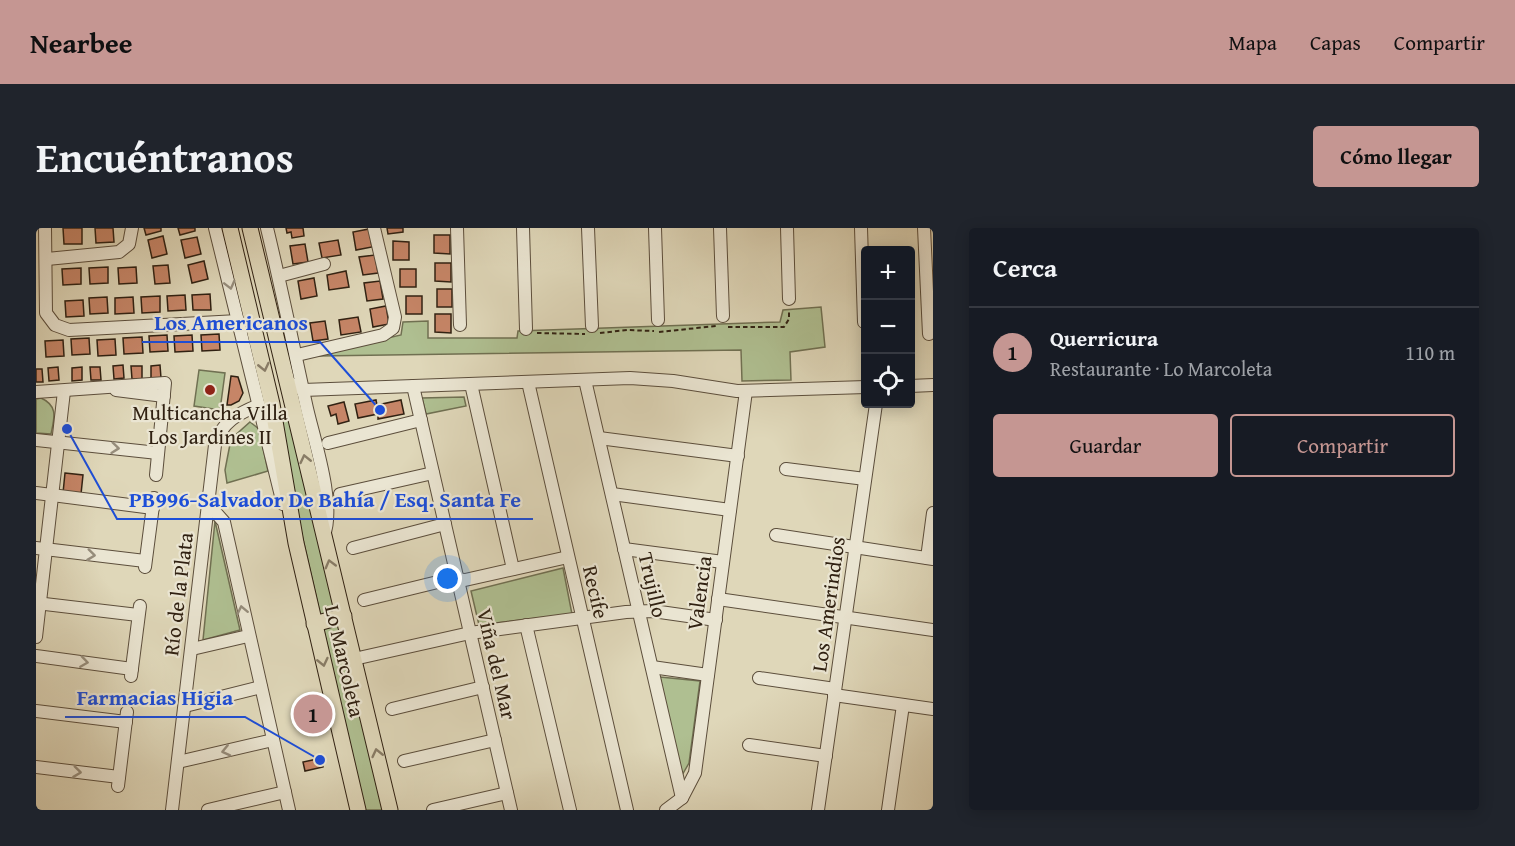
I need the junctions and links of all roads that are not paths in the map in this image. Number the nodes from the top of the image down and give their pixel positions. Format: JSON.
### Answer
{"nodes":[{"id":1,"x":45,"y":228,"type":"edge"},
{"id":2,"x":132,"y":228,"type":"edge"},
{"id":3,"x":216,"y":228,"type":"edge"},
{"id":4,"x":230,"y":228,"type":"edge"},
{"id":5,"x":250,"y":228,"type":"edge"},
{"id":6,"x":267,"y":228,"type":"edge"},
{"id":7,"x":374,"y":228,"type":"edge"},
{"id":8,"x":457,"y":228,"type":"edge"},
{"id":9,"x":523,"y":228,"type":"edge"},
{"id":10,"x":588,"y":228,"type":"edge"},
{"id":11,"x":655,"y":228,"type":"edge"},
{"id":12,"x":720,"y":228,"type":"edge"},
{"id":13,"x":787,"y":228,"type":"edge"},
{"id":14,"x":861,"y":228,"type":"edge"},
{"id":15,"x":924,"y":228,"type":"edge"},
{"id":16,"x":47,"y":259,"type":"junction"},
{"id":17,"x":324,"y":264,"type":"dead end"},
{"id":18,"x":279,"y":276,"type":"junction"},
{"id":19,"x":789,"y":299,"type":"road end"},
{"id":20,"x":863,"y":300,"type":"edge"},
{"id":21,"x":930,"y":305,"type":"edge"},
{"id":22,"x":723,"y":316,"type":"dead end"},
{"id":23,"x":658,"y":320,"type":"dead end"},
{"id":24,"x":238,"y":321,"type":"junction"},
{"id":25,"x":460,"y":325,"type":"dead end"},
{"id":26,"x":592,"y":326,"type":"dead end"},
{"id":27,"x":526,"y":329,"type":"dead end"},
{"id":28,"x":929,"y":334,"type":"dead end"},
{"id":29,"x":297,"y":355,"type":"junction"},
{"id":30,"x":585,"y":380,"type":"junction"},
{"id":31,"x":286,"y":381,"type":"junction"},
{"id":32,"x":528,"y":382,"type":"junction"},
{"id":33,"x":471,"y":384,"type":"junction"},
{"id":34,"x":933,"y":385,"type":"edge"},
{"id":35,"x":413,"y":386,"type":"junction"},
{"id":36,"x":915,"y":386,"type":"edge"},
{"id":37,"x":861,"y":387,"type":"edge"},
{"id":38,"x":303,"y":390,"type":"junction"},
{"id":39,"x":64,"y":391,"type":"junction"},
{"id":40,"x":746,"y":391,"type":"junction"},
{"id":41,"x":36,"y":392,"type":"edge"},
{"id":42,"x":259,"y":405,"type":"junction"},
{"id":43,"x":875,"y":408,"type":"edge"},
{"id":44,"x":421,"y":420,"type":"junction"},
{"id":45,"x":599,"y":438,"type":"junction"},
{"id":46,"x":36,"y":440,"type":"edge"},
{"id":47,"x":59,"y":442,"type":"junction"},
{"id":48,"x":328,"y":443,"type":"dead end"},
{"id":49,"x":158,"y":453,"type":"junction"},
{"id":50,"x":738,"y":456,"type":"junction"},
{"id":51,"x":786,"y":469,"type":"dead end"},
{"id":52,"x":433,"y":473,"type":"junction"},
{"id":53,"x":156,"y":474,"type":"dead end"},
{"id":54,"x":866,"y":480,"type":"junction"},
{"id":55,"x":36,"y":493,"type":"edge"},
{"id":56,"x":612,"y":494,"type":"junction"},
{"id":57,"x":54,"y":495,"type":"junction"},
{"id":58,"x":340,"y":495,"type":"dead end"},
{"id":59,"x":209,"y":505,"type":"junction"},
{"id":60,"x":730,"y":510,"type":"junction"},
{"id":61,"x":933,"y":513,"type":"edge"},
{"id":62,"x":294,"y":522,"type":"junction"},
{"id":63,"x":445,"y":524,"type":"junction"},
{"id":64,"x":776,"y":536,"type":"dead end"},
{"id":65,"x":323,"y":537,"type":"junction"},
{"id":66,"x":296,"y":543,"type":"junction"},
{"id":67,"x":352,"y":548,"type":"dead end"},
{"id":68,"x":856,"y":548,"type":"junction"},
{"id":69,"x":42,"y":549,"type":"edge"},
{"id":70,"x":624,"y":549,"type":"junction"},
{"id":71,"x":568,"y":557,"type":"junction"},
{"id":72,"x":930,"y":559,"type":"edge"},
{"id":73,"x":723,"y":562,"type":"junction"},
{"id":74,"x":513,"y":569,"type":"junction"},
{"id":75,"x":458,"y":580,"type":"junction"},
{"id":76,"x":718,"y":599,"type":"junction"},
{"id":77,"x":364,"y":600,"type":"dead end"},
{"id":78,"x":38,"y":603,"type":"edge"},
{"id":79,"x":639,"y":611,"type":"junction"},
{"id":80,"x":344,"y":616,"type":"junction"},
{"id":81,"x":582,"y":618,"type":"junction"},
{"id":82,"x":846,"y":618,"type":"junction"},
{"id":83,"x":716,"y":620,"type":"junction"},
{"id":84,"x":314,"y":624,"type":"junction"},
{"id":85,"x":526,"y":625,"type":"junction"},
{"id":86,"x":933,"y":630,"type":"edge"},
{"id":87,"x":470,"y":633,"type":"junction"},
{"id":88,"x":248,"y":636,"type":"junction"},
{"id":89,"x":36,"y":638,"type":"edge"},
{"id":90,"x":192,"y":649,"type":"junction"},
{"id":91,"x":36,"y":656,"type":"edge"},
{"id":92,"x":354,"y":659,"type":"junction"},
{"id":93,"x":652,"y":667,"type":"junction"},
{"id":94,"x":708,"y":675,"type":"junction"},
{"id":95,"x":759,"y":678,"type":"dead end"},
{"id":96,"x":261,"y":687,"type":"junction"},
{"id":97,"x":483,"y":687,"type":"junction"},
{"id":98,"x":835,"y":692,"type":"junction"},
{"id":99,"x":903,"y":705,"type":"junction"},
{"id":100,"x":185,"y":706,"type":"junction"},
{"id":101,"x":392,"y":709,"type":"dead end"},
{"id":102,"x":933,"y":709,"type":"edge"},
{"id":103,"x":36,"y":711,"type":"edge"},
{"id":104,"x":273,"y":740,"type":"junction"},
{"id":105,"x":495,"y":740,"type":"junction"},
{"id":106,"x":749,"y":745,"type":"dead end"},
{"id":107,"x":826,"y":756,"type":"junction"},
{"id":108,"x":404,"y":761,"type":"dead end"},
{"id":109,"x":178,"y":762,"type":"junction"},
{"id":110,"x":36,"y":767,"type":"edge"},
{"id":111,"x":285,"y":792,"type":"junction"},
{"id":112,"x":507,"y":793,"type":"junction"},
{"id":113,"x":682,"y":798,"type":"junction"},
{"id":114,"x":172,"y":810,"type":"edge"},
{"id":115,"x":208,"y":810,"type":"edge"},
{"id":116,"x":289,"y":810,"type":"edge"},
{"id":117,"x":358,"y":810,"type":"edge"},
{"id":118,"x":390,"y":810,"type":"edge"},
{"id":119,"x":433,"y":810,"type":"edge"},
{"id":120,"x":511,"y":810,"type":"edge"},
{"id":121,"x":570,"y":810,"type":"edge"},
{"id":122,"x":627,"y":810,"type":"edge"},
{"id":123,"x":666,"y":810,"type":"edge"},
{"id":124,"x":818,"y":810,"type":"edge"},
{"id":125,"x":888,"y":810,"type":"edge"}],
"edges":[{"from":1,"to":16,"type":"street"},
{"from":2,"to":16,"type":"street"},
{"from":3,"to":24,"type":"street","name":"Lo Marcoleta","one_way":true},
{"from":4,"to":62,"type":"main road","name":"Lo Marcoleta","one_way":true},
{"from":5,"to":31,"type":"main road","name":"Lo Marcoleta"},
{"from":6,"to":18,"type":"street","name":"Lo Marcoleta"},
{"from":7,"to":29,"type":"street"},
{"from":8,"to":25,"type":"street"},
{"from":9,"to":27,"type":"street"},
{"from":10,"to":26,"type":"street"},
{"from":11,"to":23,"type":"street"},
{"from":12,"to":22,"type":"street"},
{"from":13,"to":19,"type":"street"},
{"from":14,"to":20,"type":"street"},
{"from":15,"to":21,"type":"street"},
{"from":16,"to":24,"type":"street"},
{"from":17,"to":18,"type":"street"},
{"from":18,"to":29,"type":"street","name":"Lo Marcoleta"},
{"from":21,"to":28,"type":"street"},
{"from":24,"to":42,"type":"street","name":"Lo Marcoleta"},
{"from":29,"to":38,"type":"street","name":"Lo Marcoleta"},
{"from":30,"to":32,"type":"street"},
{"from":30,"to":40,"type":"street"},
{"from":30,"to":45,"type":"street","name":"Trujillo"},
{"from":31,"to":38,"type":"street"},
{"from":65,"to":31,"type":"main road","name":"Lo Marcoleta","one_way":true},
{"from":32,"to":33,"type":"street"},
{"from":32,"to":71,"type":"street","name":"Recife"},
{"from":33,"to":35,"type":"street"},
{"from":33,"to":74,"type":"street"},
{"from":34,"to":36,"type":"street"},
{"from":35,"to":38,"type":"street"},
{"from":35,"to":44,"type":"street","name":"Viña del Mar"},
{"from":37,"to":40,"type":"street"},
{"from":38,"to":65,"type":"street","name":"Lo Marcoleta"},
{"from":39,"to":41,"type":"street"},
{"from":39,"to":47,"type":"street"},
{"from":39,"to":49,"type":"street"},
{"from":40,"to":50,"type":"street","name":"Valencia"},
{"from":42,"to":59,"type":"street","name":"Río de la Plata"},
{"from":42,"to":62,"type":"street","name":"Lo Marcoleta"},
{"from":43,"to":54,"type":"street","name":"Los Amerindios"},
{"from":44,"to":48,"type":"street"},
{"from":44,"to":52,"type":"street","name":"Viña del Mar"},
{"from":45,"to":50,"type":"street"},
{"from":45,"to":56,"type":"street","name":"Trujillo"},
{"from":46,"to":47,"type":"street"},
{"from":47,"to":49,"type":"street","one_way":true},
{"from":47,"to":57,"type":"street"},
{"from":49,"to":53,"type":"street"},
{"from":50,"to":60,"type":"street","name":"Valencia"},
{"from":51,"to":54,"type":"street"},
{"from":52,"to":58,"type":"street"},
{"from":52,"to":63,"type":"street","name":"Viña del Mar"},
{"from":54,"to":68,"type":"street","name":"Los Amerindios"},
{"from":55,"to":57,"type":"street"},
{"from":56,"to":60,"type":"street"},
{"from":56,"to":70,"type":"street","name":"Trujillo"},
{"from":57,"to":69,"type":"street"},
{"from":69,"to":57,"type":"street","one_way":true},
{"from":88,"to":59,"type":"street","one_way":true},
{"from":59,"to":90,"type":"street","name":"Río de la Plata"},
{"from":60,"to":73,"type":"street","name":"Valencia"},
{"from":61,"to":72,"type":"street"},
{"from":62,"to":66,"type":"main road","name":"Lo Marcoleta"},
{"from":63,"to":67,"type":"street"},
{"from":63,"to":75,"type":"street","name":"Viña del Mar"},
{"from":64,"to":68,"type":"street"},
{"from":65,"to":66,"type":"main road"},
{"from":80,"to":65,"type":"main road","name":"Lo Marcoleta","one_way":true},
{"from":66,"to":84,"type":"main road","name":"Lo Marcoleta"},
{"from":68,"to":72,"type":"street"},
{"from":68,"to":82,"type":"street","name":"Los Amerindios"},
{"from":69,"to":78,"type":"street"},
{"from":70,"to":73,"type":"street"},
{"from":70,"to":79,"type":"street","name":"Trujillo"},
{"from":71,"to":74,"type":"street"},
{"from":71,"to":81,"type":"street","name":"Recife"},
{"from":73,"to":76,"type":"street","name":"Valencia"},
{"from":74,"to":75,"type":"street"},
{"from":75,"to":77,"type":"street"},
{"from":75,"to":87,"type":"street","name":"Viña del Mar"},
{"from":76,"to":82,"type":"street"},
{"from":76,"to":83,"type":"street","name":"Valencia"},
{"from":78,"to":89,"type":"street"},
{"from":91,"to":78,"type":"street","one_way":true},
{"from":79,"to":81,"type":"street"},
{"from":79,"to":83,"type":"street"},
{"from":79,"to":93,"type":"street","name":"Trujillo"},
{"from":80,"to":84,"type":"main road"},
{"from":80,"to":92,"type":"main road","name":"Lo Marcoleta"},
{"from":81,"to":85,"type":"street"},
{"from":81,"to":122,"type":"street","name":"Recife"},
{"from":82,"to":86,"type":"street"},
{"from":82,"to":98,"type":"street","name":"Los Amerindios"},
{"from":83,"to":94,"type":"street","name":"Valencia"},
{"from":84,"to":117,"type":"main road","name":"Lo Marcoleta","one_way":true},
{"from":85,"to":87,"type":"street"},
{"from":85,"to":121,"type":"street"},
{"from":87,"to":92,"type":"street"},
{"from":87,"to":97,"type":"street","name":"Viña del Mar"},
{"from":88,"to":90,"type":"street"},
{"from":88,"to":96,"type":"street"},
{"from":90,"to":100,"type":"street","name":"Río de la Plata"},
{"from":118,"to":92,"type":"main road","name":"Lo Marcoleta","one_way":true},
{"from":93,"to":94,"type":"street"},
{"from":93,"to":113,"type":"street","name":"Trujillo"},
{"from":94,"to":113,"type":"street","name":"Valencia"},
{"from":95,"to":98,"type":"street"},
{"from":96,"to":100,"type":"street"},
{"from":96,"to":104,"type":"street"},
{"from":97,"to":101,"type":"street"},
{"from":97,"to":105,"type":"street","name":"Viña del Mar"},
{"from":98,"to":99,"type":"street"},
{"from":98,"to":107,"type":"street","name":"Los Amerindios"},
{"from":99,"to":102,"type":"street"},
{"from":99,"to":125,"type":"street"},
{"from":100,"to":109,"type":"street","name":"Río de la Plata"},
{"from":110,"to":103,"type":"street","one_way":true},
{"from":104,"to":109,"type":"street","one_way":true},
{"from":104,"to":111,"type":"street"},
{"from":105,"to":108,"type":"street"},
{"from":105,"to":112,"type":"street","name":"Viña del Mar"},
{"from":106,"to":107,"type":"street"},
{"from":107,"to":124,"type":"street","name":"Los Amerindios"},
{"from":109,"to":114,"type":"street","name":"Río de la Plata"},
{"from":111,"to":115,"type":"street"},
{"from":111,"to":116,"type":"street"},
{"from":112,"to":119,"type":"street"},
{"from":112,"to":120,"type":"street","name":"Viña del Mar"},
{"from":113,"to":123,"type":"street"}]}
